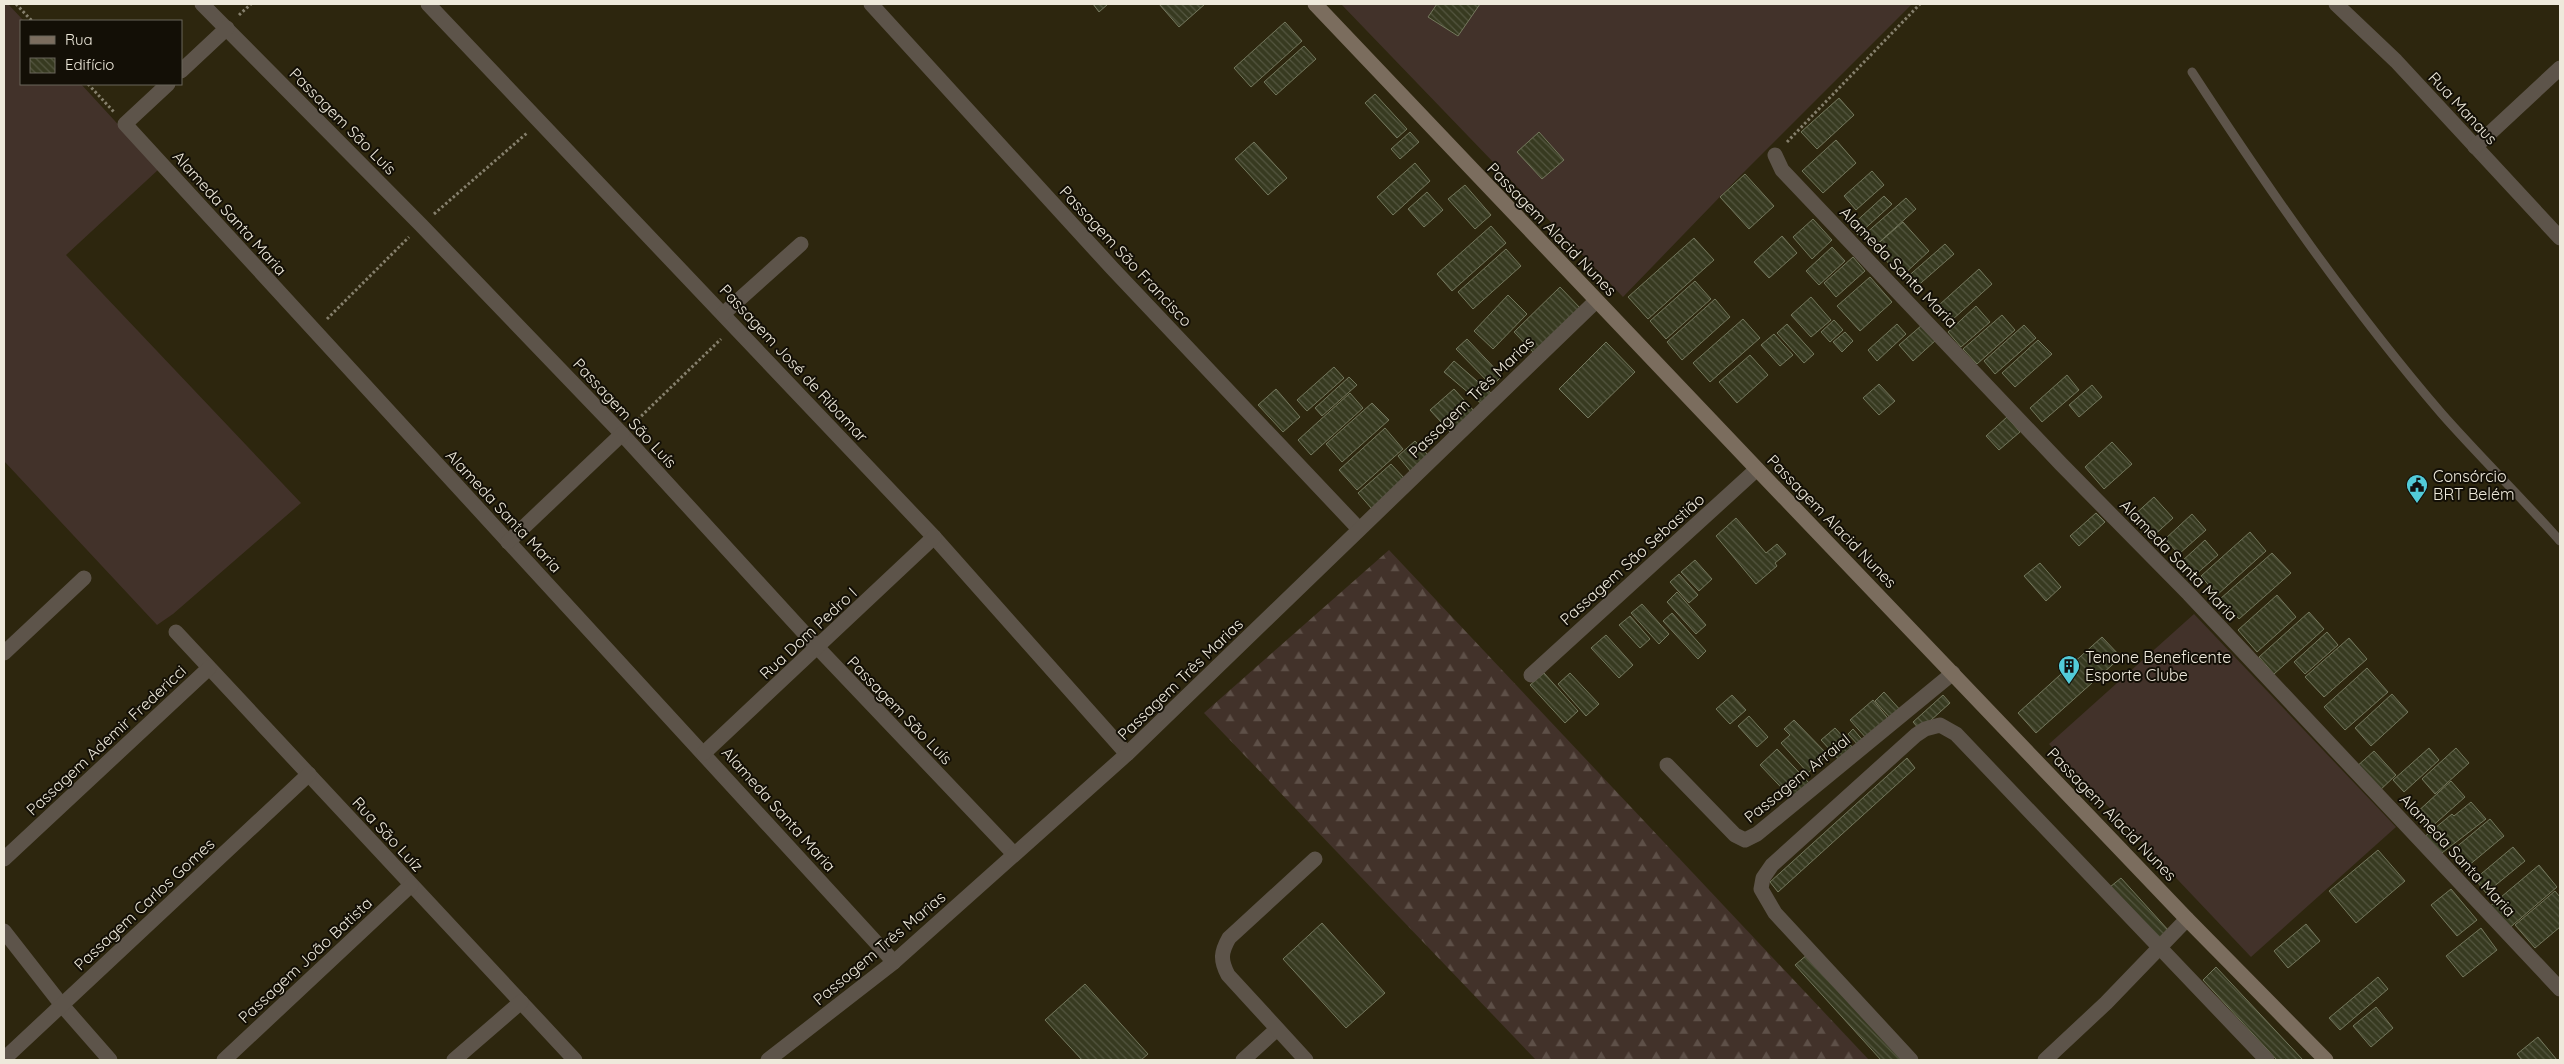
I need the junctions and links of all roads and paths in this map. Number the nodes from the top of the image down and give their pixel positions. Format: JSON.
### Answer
{"nodes":[{"id":1,"x":16,"y":4,"type":"edge"},
{"id":2,"x":202,"y":4,"type":"edge"},
{"id":3,"x":428,"y":4,"type":"edge"},
{"id":4,"x":871,"y":4,"type":"edge"},
{"id":5,"x":1315,"y":4,"type":"edge"},
{"id":6,"x":1920,"y":4,"type":"edge"},
{"id":7,"x":2336,"y":4,"type":"edge"},
{"id":8,"x":31,"y":20,"type":"edge"},
{"id":9,"x":227,"y":28,"type":"junction"},
{"id":10,"x":2560,"y":68,"type":"edge"},
{"id":11,"x":182,"y":70,"type":"edge"},
{"id":12,"x":2192,"y":72,"type":"dead end"},
{"id":13,"x":89,"y":85,"type":"edge"},
{"id":14,"x":167,"y":85,"type":"edge"},
{"id":15,"x":124,"y":124,"type":"junction"},
{"id":16,"x":2475,"y":146,"type":"junction"},
{"id":17,"x":1775,"y":155,"type":"joint"},
{"id":18,"x":2560,"y":238,"type":"edge"},
{"id":19,"x":801,"y":244,"type":"dead end"},
{"id":20,"x":1596,"y":301,"type":"junction"},
{"id":21,"x":722,"y":314,"type":"junction"},
{"id":22,"x":734,"y":326,"type":"junction"},
{"id":23,"x":622,"y":434,"type":"junction"},
{"id":24,"x":1757,"y":469,"type":"junction"},
{"id":25,"x":1358,"y":529,"type":"junction"},
{"id":26,"x":934,"y":537,"type":"junction"},
{"id":27,"x":2560,"y":541,"type":"edge"},
{"id":28,"x":508,"y":542,"type":"junction"},
{"id":29,"x":84,"y":578,"type":"dead end"},
{"id":30,"x":176,"y":632,"type":"dead end"},
{"id":31,"x":818,"y":648,"type":"junction"},
{"id":32,"x":4,"y":654,"type":"edge"},
{"id":33,"x":209,"y":668,"type":"junction"},
{"id":34,"x":1953,"y":673,"type":"junction"},
{"id":35,"x":1531,"y":675,"type":"dead end"},
{"id":36,"x":704,"y":753,"type":"junction"},
{"id":37,"x":1127,"y":754,"type":"junction"},
{"id":38,"x":1667,"y":765,"type":"dead end"},
{"id":39,"x":309,"y":774,"type":"junction"},
{"id":40,"x":1014,"y":854,"type":"junction"},
{"id":41,"x":1315,"y":858,"type":"dead end"},
{"id":42,"x":4,"y":859,"type":"edge"},
{"id":43,"x":411,"y":885,"type":"junction"},
{"id":44,"x":2187,"y":919,"type":"junction"},
{"id":45,"x":4,"y":931,"type":"edge"},
{"id":46,"x":2158,"y":948,"type":"junction"},
{"id":47,"x":894,"y":962,"type":"junction"},
{"id":48,"x":2560,"y":989,"type":"edge"},
{"id":49,"x":521,"y":1002,"type":"junction"},
{"id":50,"x":61,"y":1004,"type":"junction"},
{"id":51,"x":1276,"y":1030,"type":"junction"},
{"id":52,"x":4,"y":1059,"type":"edge"},
{"id":53,"x":110,"y":1060,"type":"edge"},
{"id":54,"x":224,"y":1060,"type":"edge"},
{"id":55,"x":454,"y":1060,"type":"edge"},
{"id":56,"x":575,"y":1060,"type":"edge"},
{"id":57,"x":768,"y":1060,"type":"edge"},
{"id":58,"x":1243,"y":1060,"type":"edge"},
{"id":59,"x":1306,"y":1060,"type":"edge"},
{"id":60,"x":1910,"y":1060,"type":"edge"},
{"id":61,"x":2046,"y":1060,"type":"edge"},
{"id":62,"x":2267,"y":1060,"type":"edge"},
{"id":63,"x":2326,"y":1060,"type":"edge"}],
"edges":[{"from":1,"to":8,"type":"path"},
{"from":2,"to":9,"type":"street","name":"Passagem São Luís"},
{"from":3,"to":21,"type":"street","name":"Passagem José de Ribamar"},
{"from":4,"to":25,"type":"street","name":"Passagem São Francisco"},
{"from":5,"to":20,"type":"main road","name":"Passagem Alacid Nunes"},
{"from":6,"to":17,"type":"path"},
{"from":7,"to":16,"type":"street","name":"Rua Manaus"},
{"from":9,"to":11,"type":"street"},
{"from":9,"to":23,"type":"street","name":"Passagem São Luís"},
{"from":10,"to":16,"type":"street"},
{"from":12,"to":27,"type":"lane"},
{"from":13,"to":15,"type":"path"},
{"from":14,"to":15,"type":"street"},
{"from":15,"to":28,"type":"street","name":"Alameda Santa Maria"},
{"from":16,"to":18,"type":"street","name":"Rua Manaus"},
{"from":17,"to":48,"type":"street","name":"Alameda Santa Maria"},
{"from":19,"to":21,"type":"street"},
{"from":20,"to":24,"type":"main road","name":"Passagem Alacid Nunes"},
{"from":20,"to":25,"type":"street","name":"Passagem Três Marias"},
{"from":21,"to":22,"type":"street","name":"Passagem José de Ribamar"},
{"from":22,"to":23,"type":"path"},
{"from":22,"to":26,"type":"street","name":"Passagem José de Ribamar"},
{"from":23,"to":28,"type":"street"},
{"from":23,"to":31,"type":"street","name":"Passagem São Luís"},
{"from":24,"to":34,"type":"main road","name":"Passagem Alacid Nunes"},
{"from":24,"to":35,"type":"street","name":"Passagem São Sebastião"},
{"from":25,"to":37,"type":"street","name":"Passagem Três Marias"},
{"from":26,"to":31,"type":"street","name":"Rua Dom Pedro I"},
{"from":26,"to":37,"type":"street","name":"Passagem José de Ribamar"},
{"from":28,"to":36,"type":"street","name":"Alameda Santa Maria"},
{"from":29,"to":32,"type":"street"},
{"from":30,"to":33,"type":"street","name":"Rua São Luíz"},
{"from":31,"to":36,"type":"street","name":"Rua Dom Pedro I"},
{"from":31,"to":40,"type":"street","name":"Passagem São Luís"},
{"from":33,"to":39,"type":"street","name":"Rua São Luíz"},
{"from":33,"to":42,"type":"street","name":"Passagem Ademir Fredericci"},
{"from":34,"to":38,"type":"street","name":"Passagem Arraial"},
{"from":34,"to":44,"type":"main road","name":"Passagem Alacid Nunes"},
{"from":36,"to":47,"type":"street","name":"Alameda Santa Maria"},
{"from":37,"to":40,"type":"street","name":"Passagem Três Marias"},
{"from":39,"to":43,"type":"street","name":"Rua São Luíz"},
{"from":39,"to":50,"type":"street","name":"Passagem Carlos Gomes"},
{"from":40,"to":47,"type":"street","name":"Passagem Três Marias"},
{"from":41,"to":51,"type":"street"},
{"from":43,"to":49,"type":"street","name":"Rua São Luíz"},
{"from":43,"to":54,"type":"street","name":"Passagem João Batista"},
{"from":44,"to":46,"type":"street"},
{"from":44,"to":63,"type":"main road","name":"Passagem Alacid Nunes"},
{"from":45,"to":50,"type":"street"},
{"from":46,"to":60,"type":"street"},
{"from":46,"to":61,"type":"street"},
{"from":46,"to":62,"type":"street"},
{"from":47,"to":57,"type":"street","name":"Passagem Três Marias"},
{"from":49,"to":55,"type":"street"},
{"from":49,"to":56,"type":"street","name":"Rua São Luíz"},
{"from":50,"to":52,"type":"street","name":"Passagem Carlos Gomes"},
{"from":50,"to":53,"type":"street"},
{"from":51,"to":58,"type":"street"},
{"from":51,"to":59,"type":"street"}]}
